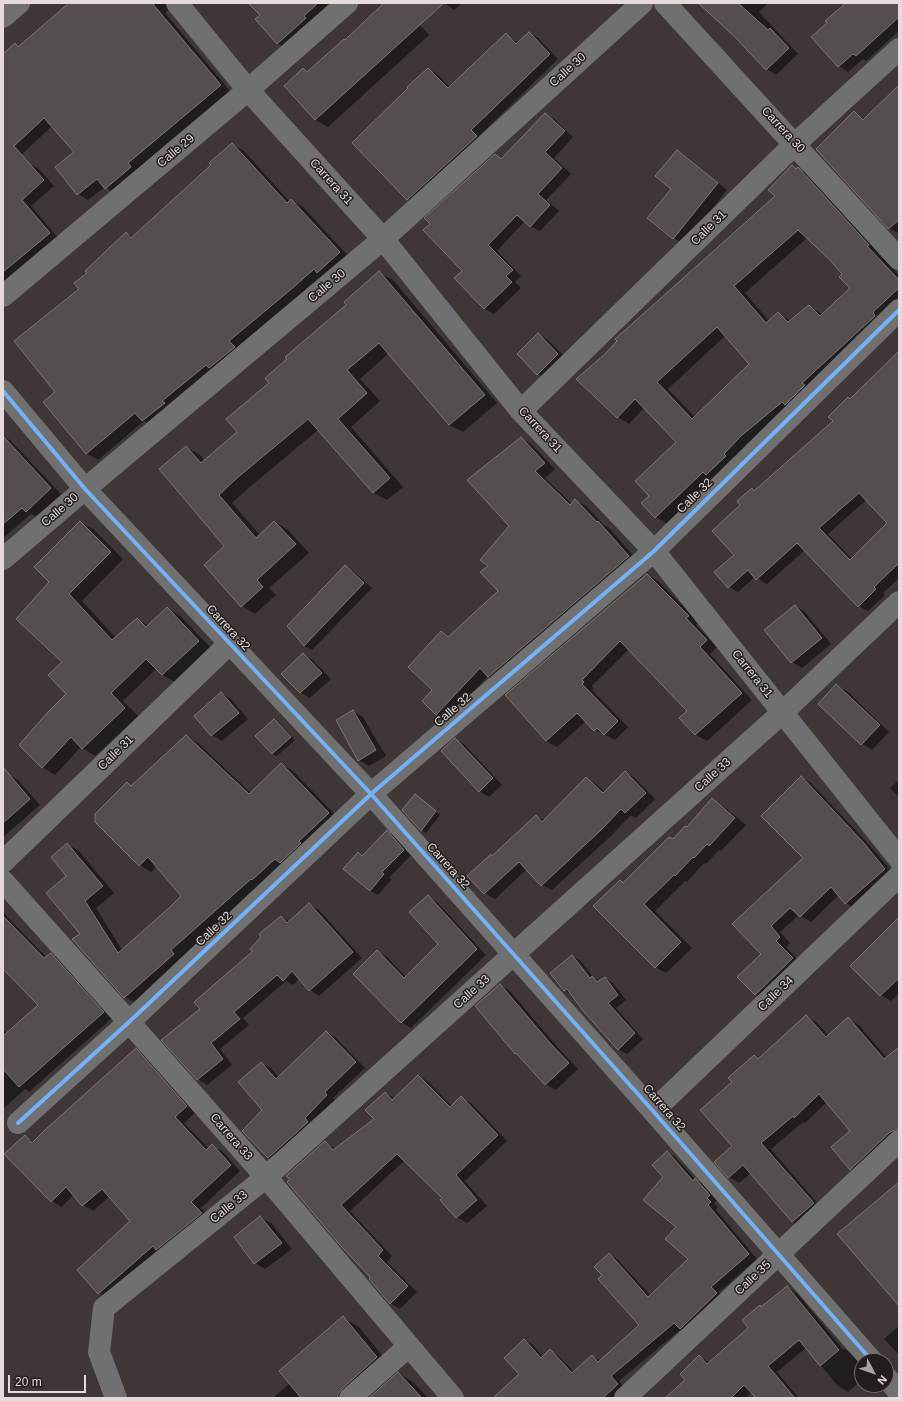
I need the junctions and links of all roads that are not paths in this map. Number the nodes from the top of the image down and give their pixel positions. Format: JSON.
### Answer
{"nodes":[{"id":1,"x":19,"y":3,"type":"edge"},
{"id":2,"x":176,"y":3,"type":"edge"},
{"id":3,"x":347,"y":3,"type":"edge"},
{"id":4,"x":642,"y":3,"type":"edge"},
{"id":5,"x":665,"y":3,"type":"edge"},
{"id":6,"x":3,"y":17,"type":"edge"},
{"id":7,"x":899,"y":49,"type":"edge"},
{"id":8,"x":248,"y":90,"type":"junction"},
{"id":9,"x":795,"y":144,"type":"junction"},
{"id":10,"x":383,"y":240,"type":"junction"},
{"id":11,"x":899,"y":258,"type":"edge"},
{"id":12,"x":3,"y":296,"type":"edge"},
{"id":13,"x":899,"y":310,"type":"edge"},
{"id":14,"x":3,"y":391,"type":"edge"},
{"id":15,"x":521,"y":411,"type":"junction"},
{"id":16,"x":85,"y":489,"type":"junction"},
{"id":17,"x":654,"y":551,"type":"junction"},
{"id":18,"x":3,"y":559,"type":"edge"},
{"id":19,"x":899,"y":602,"type":"edge"},
{"id":20,"x":229,"y":644,"type":"junction"},
{"id":21,"x":783,"y":712,"type":"junction"},
{"id":22,"x":370,"y":794,"type":"junction"},
{"id":23,"x":899,"y":859,"type":"edge"},
{"id":24,"x":3,"y":862,"type":"edge"},
{"id":25,"x":899,"y":876,"type":"edge"},
{"id":26,"x":3,"y":881,"type":"edge"},
{"id":27,"x":514,"y":954,"type":"junction"},
{"id":28,"x":129,"y":1022,"type":"junction"},
{"id":29,"x":653,"y":1111,"type":"junction"},
{"id":30,"x":18,"y":1123,"type":"dead end"},
{"id":31,"x":899,"y":1141,"type":"edge"},
{"id":32,"x":266,"y":1177,"type":"junction"},
{"id":33,"x":778,"y":1254,"type":"junction"},
{"id":34,"x":409,"y":1346,"type":"junction"},
{"id":35,"x":865,"y":1353,"type":"edge"},
{"id":36,"x":116,"y":1398,"type":"edge"},
{"id":37,"x":350,"y":1398,"type":"edge"},
{"id":38,"x":453,"y":1398,"type":"edge"},
{"id":39,"x":625,"y":1398,"type":"edge"}],
"edges":[{"from":1,"to":6,"type":"street"},
{"from":2,"to":8,"type":"street","name":"Carrera 31"},
{"from":3,"to":8,"type":"street","name":"Calle 29"},
{"from":4,"to":10,"type":"street","name":"Calle 30"},
{"from":5,"to":9,"type":"street","name":"Carrera 30"},
{"from":7,"to":9,"type":"street","name":"Calle 31"},
{"from":8,"to":10,"type":"street","name":"Carrera 31"},
{"from":8,"to":12,"type":"street","name":"Calle 29"},
{"from":9,"to":11,"type":"street","name":"Carrera 30"},
{"from":9,"to":15,"type":"street","name":"Calle 31"},
{"from":10,"to":15,"type":"street","name":"Carrera 31"},
{"from":10,"to":16,"type":"street","name":"Calle 30"},
{"from":13,"to":17,"type":"street","name":"Calle 32"},
{"from":14,"to":16,"type":"street","name":"Carrera 32"},
{"from":15,"to":17,"type":"street","name":"Carrera 31"},
{"from":16,"to":18,"type":"street","name":"Calle 30"},
{"from":16,"to":20,"type":"street","name":"Carrera 32"},
{"from":17,"to":21,"type":"street","name":"Carrera 31"},
{"from":17,"to":22,"type":"street","name":"Calle 32"},
{"from":19,"to":21,"type":"street","name":"Calle 33"},
{"from":20,"to":22,"type":"street","name":"Carrera 32"},
{"from":20,"to":24,"type":"street","name":"Calle 31"},
{"from":21,"to":23,"type":"street","name":"Carrera 31"},
{"from":21,"to":27,"type":"street","name":"Calle 33"},
{"from":22,"to":27,"type":"street","name":"Carrera 32"},
{"from":22,"to":28,"type":"street","name":"Calle 32"},
{"from":25,"to":29,"type":"street","name":"Calle 34"},
{"from":26,"to":28,"type":"street","name":"Carrera 33"},
{"from":27,"to":29,"type":"street","name":"Carrera 32"},
{"from":27,"to":32,"type":"street","name":"Calle 33"},
{"from":28,"to":30,"type":"street","name":"Calle 32"},
{"from":28,"to":32,"type":"street","name":"Carrera 33"},
{"from":29,"to":33,"type":"street","name":"Carrera 32"},
{"from":31,"to":33,"type":"street","name":"Calle 35"},
{"from":32,"to":34,"type":"street","name":"Carrera 33"},
{"from":32,"to":36,"type":"street","name":"Calle 33"},
{"from":33,"to":35,"type":"street","name":"Carrera 32"},
{"from":33,"to":39,"type":"street","name":"Calle 35"},
{"from":34,"to":37,"type":"street"},
{"from":34,"to":38,"type":"street","name":"Carrera 33"}]}
